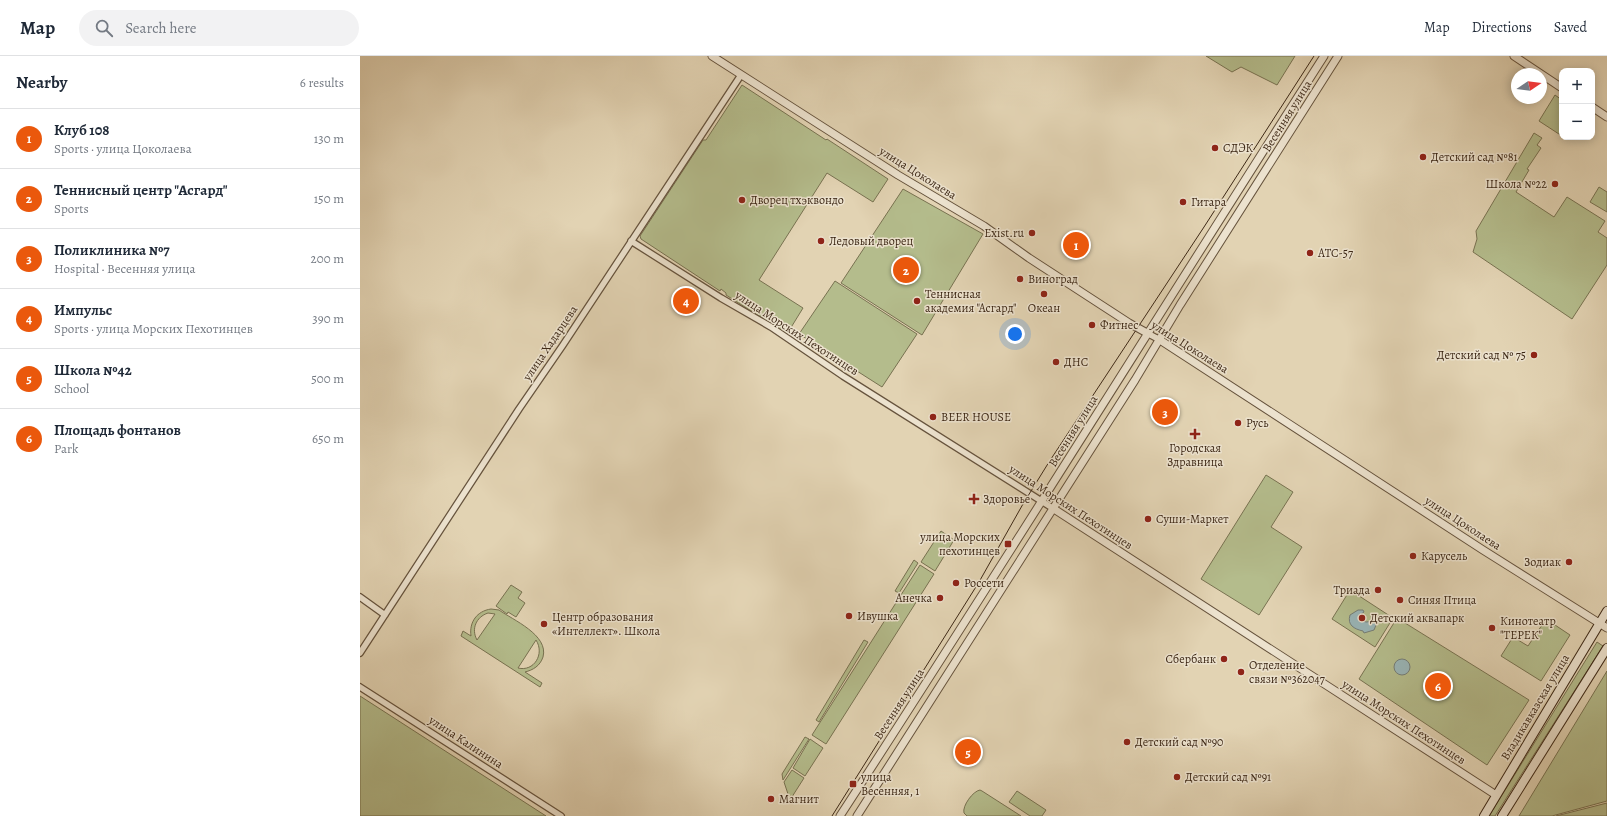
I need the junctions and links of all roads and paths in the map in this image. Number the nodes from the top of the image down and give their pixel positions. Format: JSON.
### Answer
{"nodes":[{"id":1,"x":712,"y":56,"type":"edge"},
{"id":2,"x":1324,"y":56,"type":"edge"},
{"id":3,"x":1338,"y":56,"type":"edge"},
{"id":4,"x":1514,"y":56,"type":"edge"},
{"id":5,"x":741,"y":76,"type":"junction"},
{"id":6,"x":1559,"y":86,"type":"edge"},
{"id":7,"x":1595,"y":109,"type":"edge"},
{"id":8,"x":1607,"y":116,"type":"edge"},
{"id":9,"x":632,"y":241,"type":"junction"},
{"id":10,"x":1147,"y":333,"type":"junction"},
{"id":11,"x":1160,"y":340,"type":"junction"},
{"id":12,"x":1042,"y":501,"type":"junction"},
{"id":13,"x":1054,"y":509,"type":"junction"},
{"id":14,"x":360,"y":597,"type":"edge"},
{"id":15,"x":1607,"y":611,"type":"edge"},
{"id":16,"x":385,"y":615,"type":"junction"},
{"id":17,"x":1600,"y":623,"type":"junction"},
{"id":18,"x":1607,"y":628,"type":"edge"},
{"id":19,"x":1607,"y":648,"type":"edge"},
{"id":20,"x":360,"y":653,"type":"edge"},
{"id":21,"x":360,"y":687,"type":"edge"},
{"id":22,"x":1496,"y":795,"type":"junction"},
{"id":23,"x":561,"y":816,"type":"edge"},
{"id":24,"x":840,"y":816,"type":"edge"},
{"id":25,"x":857,"y":816,"type":"edge"},
{"id":26,"x":1484,"y":816,"type":"edge"},
{"id":27,"x":1502,"y":816,"type":"edge"}],
"edges":[{"from":1,"to":5,"type":"street"},
{"from":2,"to":10,"type":"street","name":"Весенняя улица"},
{"from":3,"to":11,"type":"street","name":"Весенняя улица"},
{"from":4,"to":6,"type":"street"},
{"from":5,"to":9,"type":"street","name":"улица Хадарцева"},
{"from":5,"to":10,"type":"street","name":"улица Цоколаева"},
{"from":7,"to":8,"type":"street"},
{"from":9,"to":12,"type":"street","name":"улица Морских Пехотинцев"},
{"from":9,"to":16,"type":"street","name":"улица Хадарцева"},
{"from":10,"to":11,"type":"street","name":"улица Цоколаева"},
{"from":10,"to":12,"type":"street","name":"Весенняя улица"},
{"from":11,"to":13,"type":"street","name":"Весенняя улица"},
{"from":11,"to":17,"type":"street","name":"улица Цоколаева"},
{"from":12,"to":13,"type":"street","name":"улица Морских Пехотинцев"},
{"from":12,"to":24,"type":"street","name":"Весенняя улица"},
{"from":13,"to":22,"type":"street","name":"улица Морских Пехотинцев"},
{"from":13,"to":25,"type":"street","name":"Весенняя улица"},
{"from":14,"to":16,"type":"street"},
{"from":15,"to":17,"type":"main road","name":"Владикавказская улица"},
{"from":16,"to":20,"type":"street","name":"улица Хадарцева"},
{"from":17,"to":18,"type":"street","name":"улица Цоколаева"},
{"from":17,"to":22,"type":"main road","name":"Владикавказская улица"},
{"from":19,"to":27,"type":"main road"},
{"from":21,"to":23,"type":"street","name":"улица Калинина"},
{"from":22,"to":26,"type":"main road","name":"Владикавказская улица"}]}
